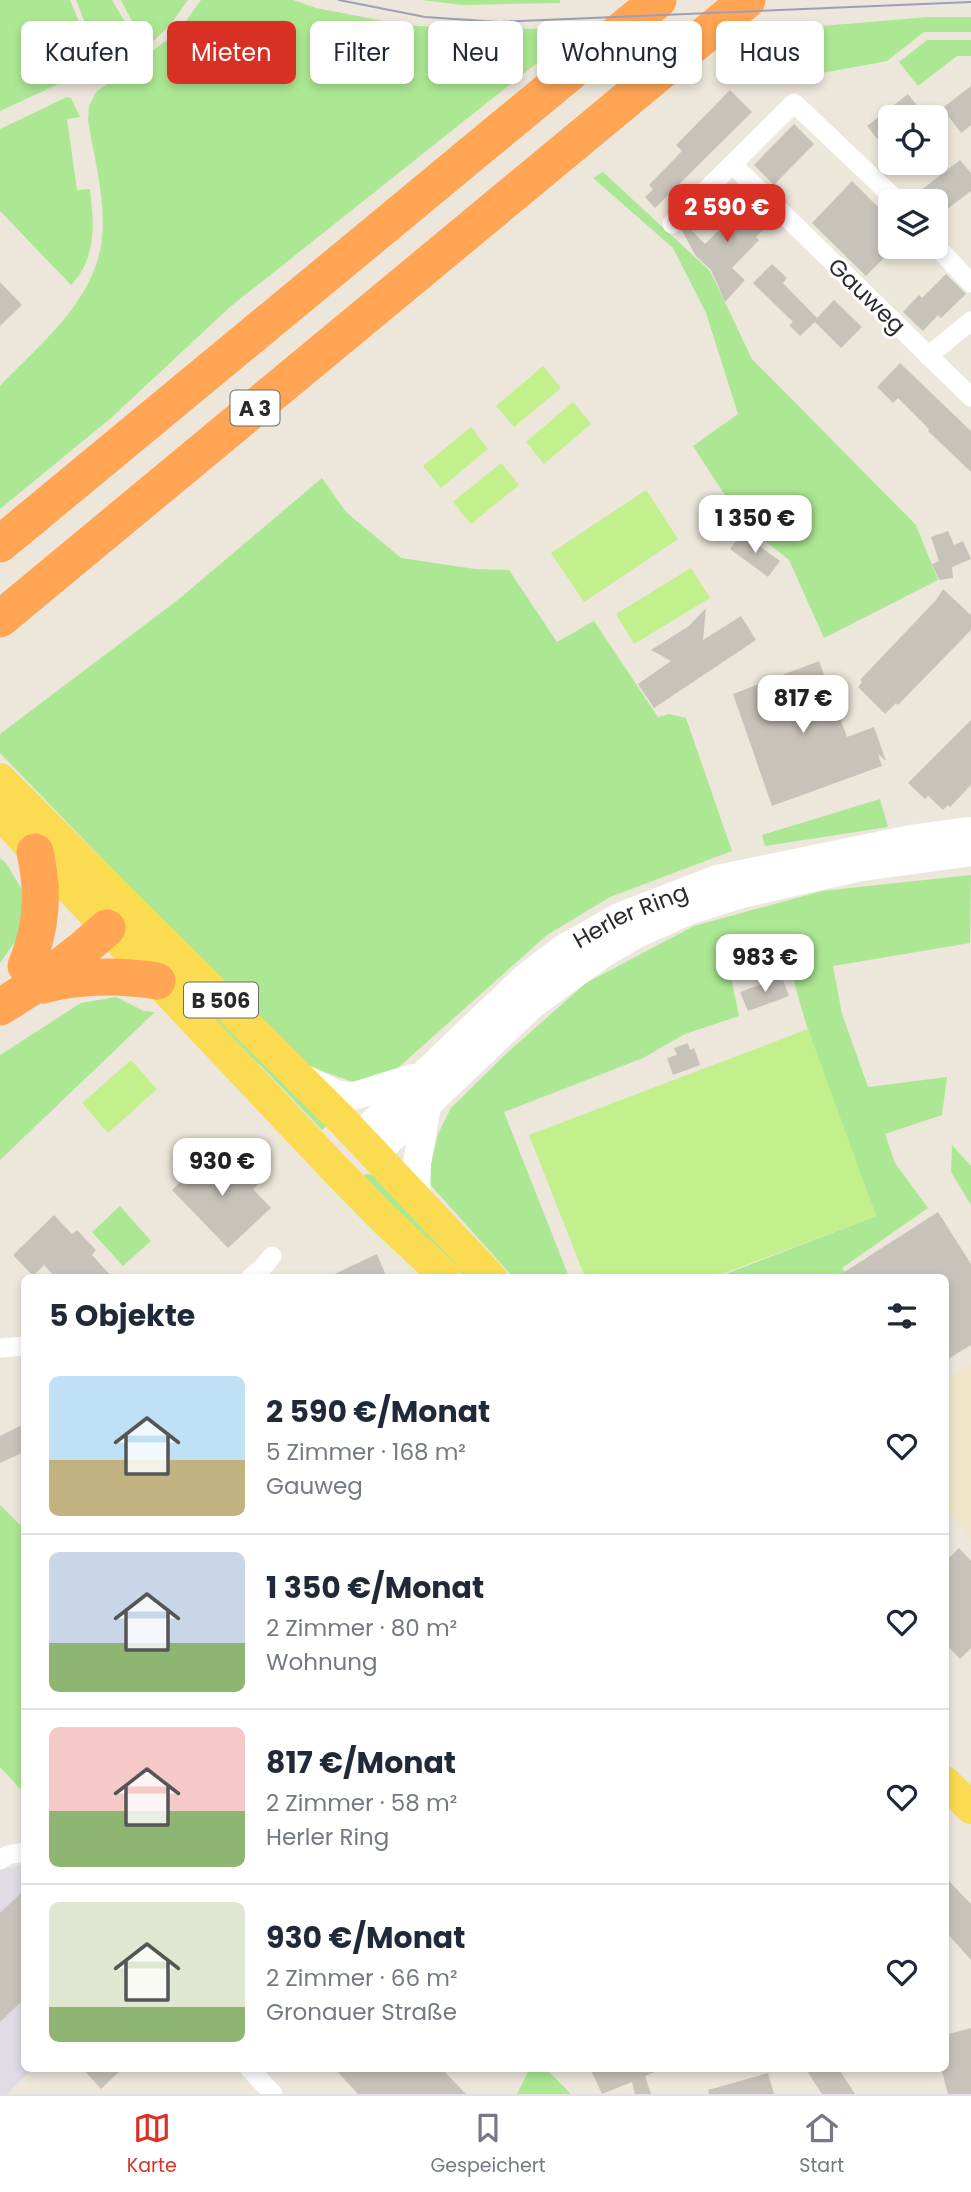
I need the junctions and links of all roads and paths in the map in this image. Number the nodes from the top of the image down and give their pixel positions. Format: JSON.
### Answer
{"nodes":[{"id":1,"x":658,"y":0,"type":"edge"},
{"id":2,"x":747,"y":0,"type":"edge"},
{"id":3,"x":733,"y":165,"type":"junction"},
{"id":4,"x":885,"y":189,"type":"edge"},
{"id":5,"x":672,"y":224,"type":"dead end"},
{"id":6,"x":948,"y":259,"type":"edge"},
{"id":7,"x":971,"y":283,"type":"edge"},
{"id":8,"x":971,"y":321,"type":"edge"},
{"id":9,"x":928,"y":356,"type":"junction"},
{"id":10,"x":971,"y":397,"type":"edge"},
{"id":11,"x":0,"y":544,"type":"edge"},
{"id":12,"x":0,"y":619,"type":"edge"},
{"id":13,"x":0,"y":779,"type":"edge"},
{"id":14,"x":0,"y":814,"type":"edge"},
{"id":15,"x":971,"y":831,"type":"edge"},
{"id":16,"x":35,"y":852,"type":"junction"},
{"id":17,"x":971,"y":852,"type":"edge"},
{"id":18,"x":109,"y":915,"type":"junction"},
{"id":19,"x":21,"y":981,"type":"edge"},
{"id":20,"x":156,"y":981,"type":"junction"},
{"id":21,"x":0,"y":1007,"type":"edge"},
{"id":22,"x":425,"y":1073,"type":"junction"},
{"id":23,"x":299,"y":1076,"type":"junction"},
{"id":24,"x":427,"y":1105,"type":"junction"},
{"id":25,"x":367,"y":1145,"type":"junction"},
{"id":26,"x":337,"y":1171,"type":"junction"},
{"id":27,"x":416,"y":1197,"type":"junction"},
{"id":28,"x":272,"y":1256,"type":"dead end"},
{"id":29,"x":255,"y":1274,"type":"edge"},
{"id":30,"x":443,"y":1274,"type":"edge"},
{"id":31,"x":487,"y":1274,"type":"edge"},
{"id":32,"x":21,"y":1346,"type":"edge"},
{"id":33,"x":0,"y":1348,"type":"edge"},
{"id":34,"x":949,"y":1786,"type":"edge"},
{"id":35,"x":971,"y":1808,"type":"edge"},
{"id":36,"x":21,"y":1853,"type":"edge"},
{"id":37,"x":0,"y":1860,"type":"edge"},
{"id":38,"x":253,"y":2072,"type":"edge"},
{"id":39,"x":273,"y":2094,"type":"edge"}],
"edges":[{"from":1,"to":11,"type":"highway","number":"A 3"},
{"from":2,"to":12,"type":"highway","number":"A 3"},
{"from":3,"to":4,"type":"street"},
{"from":3,"to":5,"type":"street"},
{"from":3,"to":9,"type":"street","name":"Gauweg"},
{"from":6,"to":7,"type":"street"},
{"from":8,"to":9,"type":"street"},
{"from":9,"to":10,"type":"street","name":"Gauweg"},
{"from":13,"to":18,"type":"main road","number":"B 506"},
{"from":14,"to":16,"type":"main road","number":"B 506"},
{"from":15,"to":22,"type":"main road","name":"Herler Ring"},
{"from":16,"to":18,"type":"main road","number":"B 506"},
{"from":16,"to":19,"type":"highway"},
{"from":17,"to":24,"type":"main road","name":"Herler Ring"},
{"from":18,"to":19,"type":"highway"},
{"from":18,"to":20,"type":"main road","number":"B 506"},
{"from":18,"to":23,"type":"main road","number":"B 506"},
{"from":19,"to":20,"type":"highway"},
{"from":19,"to":21,"type":"highway"},
{"from":20,"to":26,"type":"main road","number":"B 506"},
{"from":22,"to":23,"type":"main road"},
{"from":22,"to":25,"type":"main road","name":"Herler Ring"},
{"from":23,"to":25,"type":"main road","number":"B 506"},
{"from":24,"to":25,"type":"main road","name":"Herler Ring"},
{"from":24,"to":27,"type":"main road"},
{"from":25,"to":26,"type":"main road"},
{"from":25,"to":27,"type":"main road","number":"B 506"},
{"from":26,"to":30,"type":"main road","number":"B 506"},
{"from":27,"to":31,"type":"main road","number":"B 506"},
{"from":28,"to":29,"type":"street"},
{"from":32,"to":33,"type":"street"},
{"from":34,"to":35,"type":"main road"},
{"from":36,"to":37,"type":"street"},
{"from":38,"to":39,"type":"street"}]}
